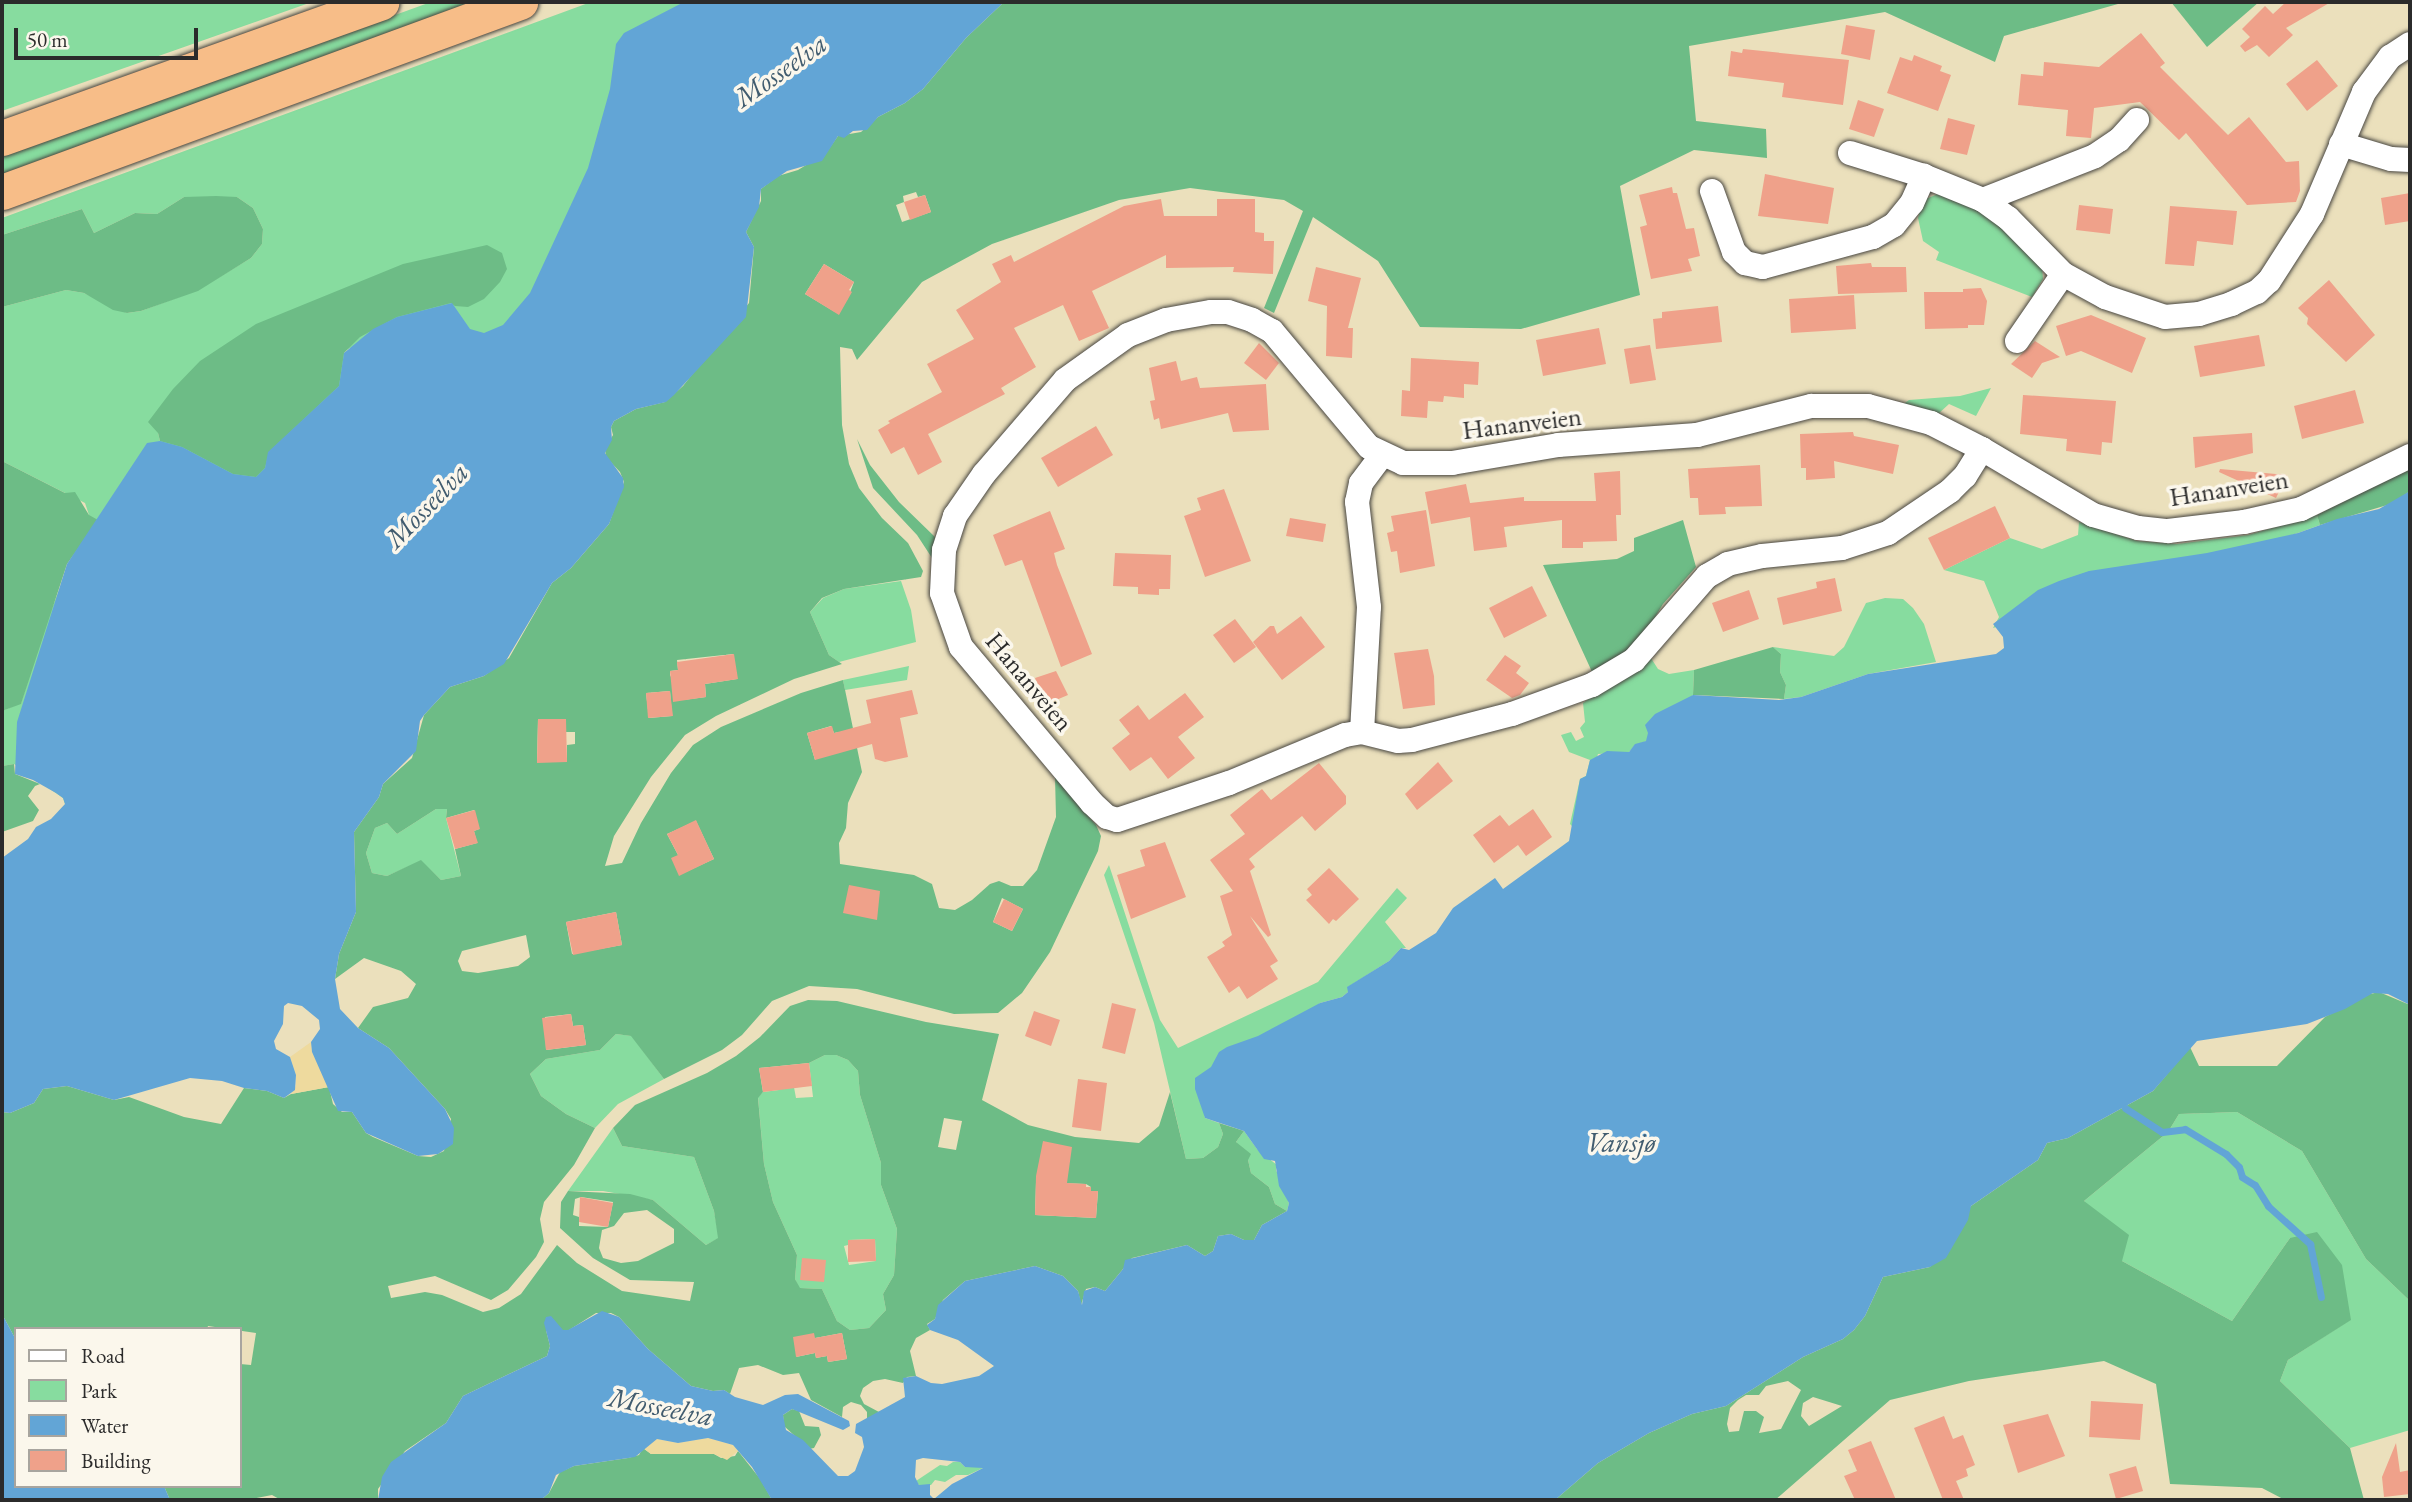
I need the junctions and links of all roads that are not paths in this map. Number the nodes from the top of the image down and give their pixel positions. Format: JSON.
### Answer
{"nodes":[{"id":1,"x":381,"y":2,"type":"edge"},
{"id":2,"x":520,"y":2,"type":"edge"},
{"id":3,"x":2410,"y":44,"type":"edge"},
{"id":4,"x":2137,"y":120,"type":"dead end"},
{"id":5,"x":2,"y":138,"type":"edge"},
{"id":6,"x":2341,"y":144,"type":"junction"},
{"id":7,"x":1850,"y":153,"type":"dead end"},
{"id":8,"x":2410,"y":160,"type":"edge"},
{"id":9,"x":1924,"y":176,"type":"junction"},
{"id":10,"x":1712,"y":191,"type":"dead end"},
{"id":11,"x":2,"y":192,"type":"edge"},
{"id":12,"x":1983,"y":200,"type":"junction"},
{"id":13,"x":2063,"y":274,"type":"junction"},
{"id":14,"x":2017,"y":341,"type":"dead end"},
{"id":15,"x":1982,"y":449,"type":"junction"},
{"id":16,"x":1382,"y":455,"type":"junction"},
{"id":17,"x":2410,"y":456,"type":"edge"},
{"id":18,"x":1362,"y":732,"type":"junction"}],
"edges":[{"from":1,"to":5,"type":"highway"},
{"from":2,"to":11,"type":"highway"},
{"from":3,"to":6,"type":"street"},
{"from":4,"to":12,"type":"street"},
{"from":6,"to":8,"type":"street"},
{"from":6,"to":13,"type":"street"},
{"from":7,"to":9,"type":"street"},
{"from":9,"to":10,"type":"street"},
{"from":9,"to":12,"type":"street"},
{"from":12,"to":13,"type":"street"},
{"from":13,"to":14,"type":"street"},
{"from":15,"to":16,"type":"street","name":"Hananveien"},
{"from":15,"to":17,"type":"street","name":"Hananveien"},
{"from":15,"to":18,"type":"street","name":"Hananveien"},
{"from":16,"to":18,"type":"street"},
{"from":16,"to":18,"type":"street","name":"Hananveien"}]}
